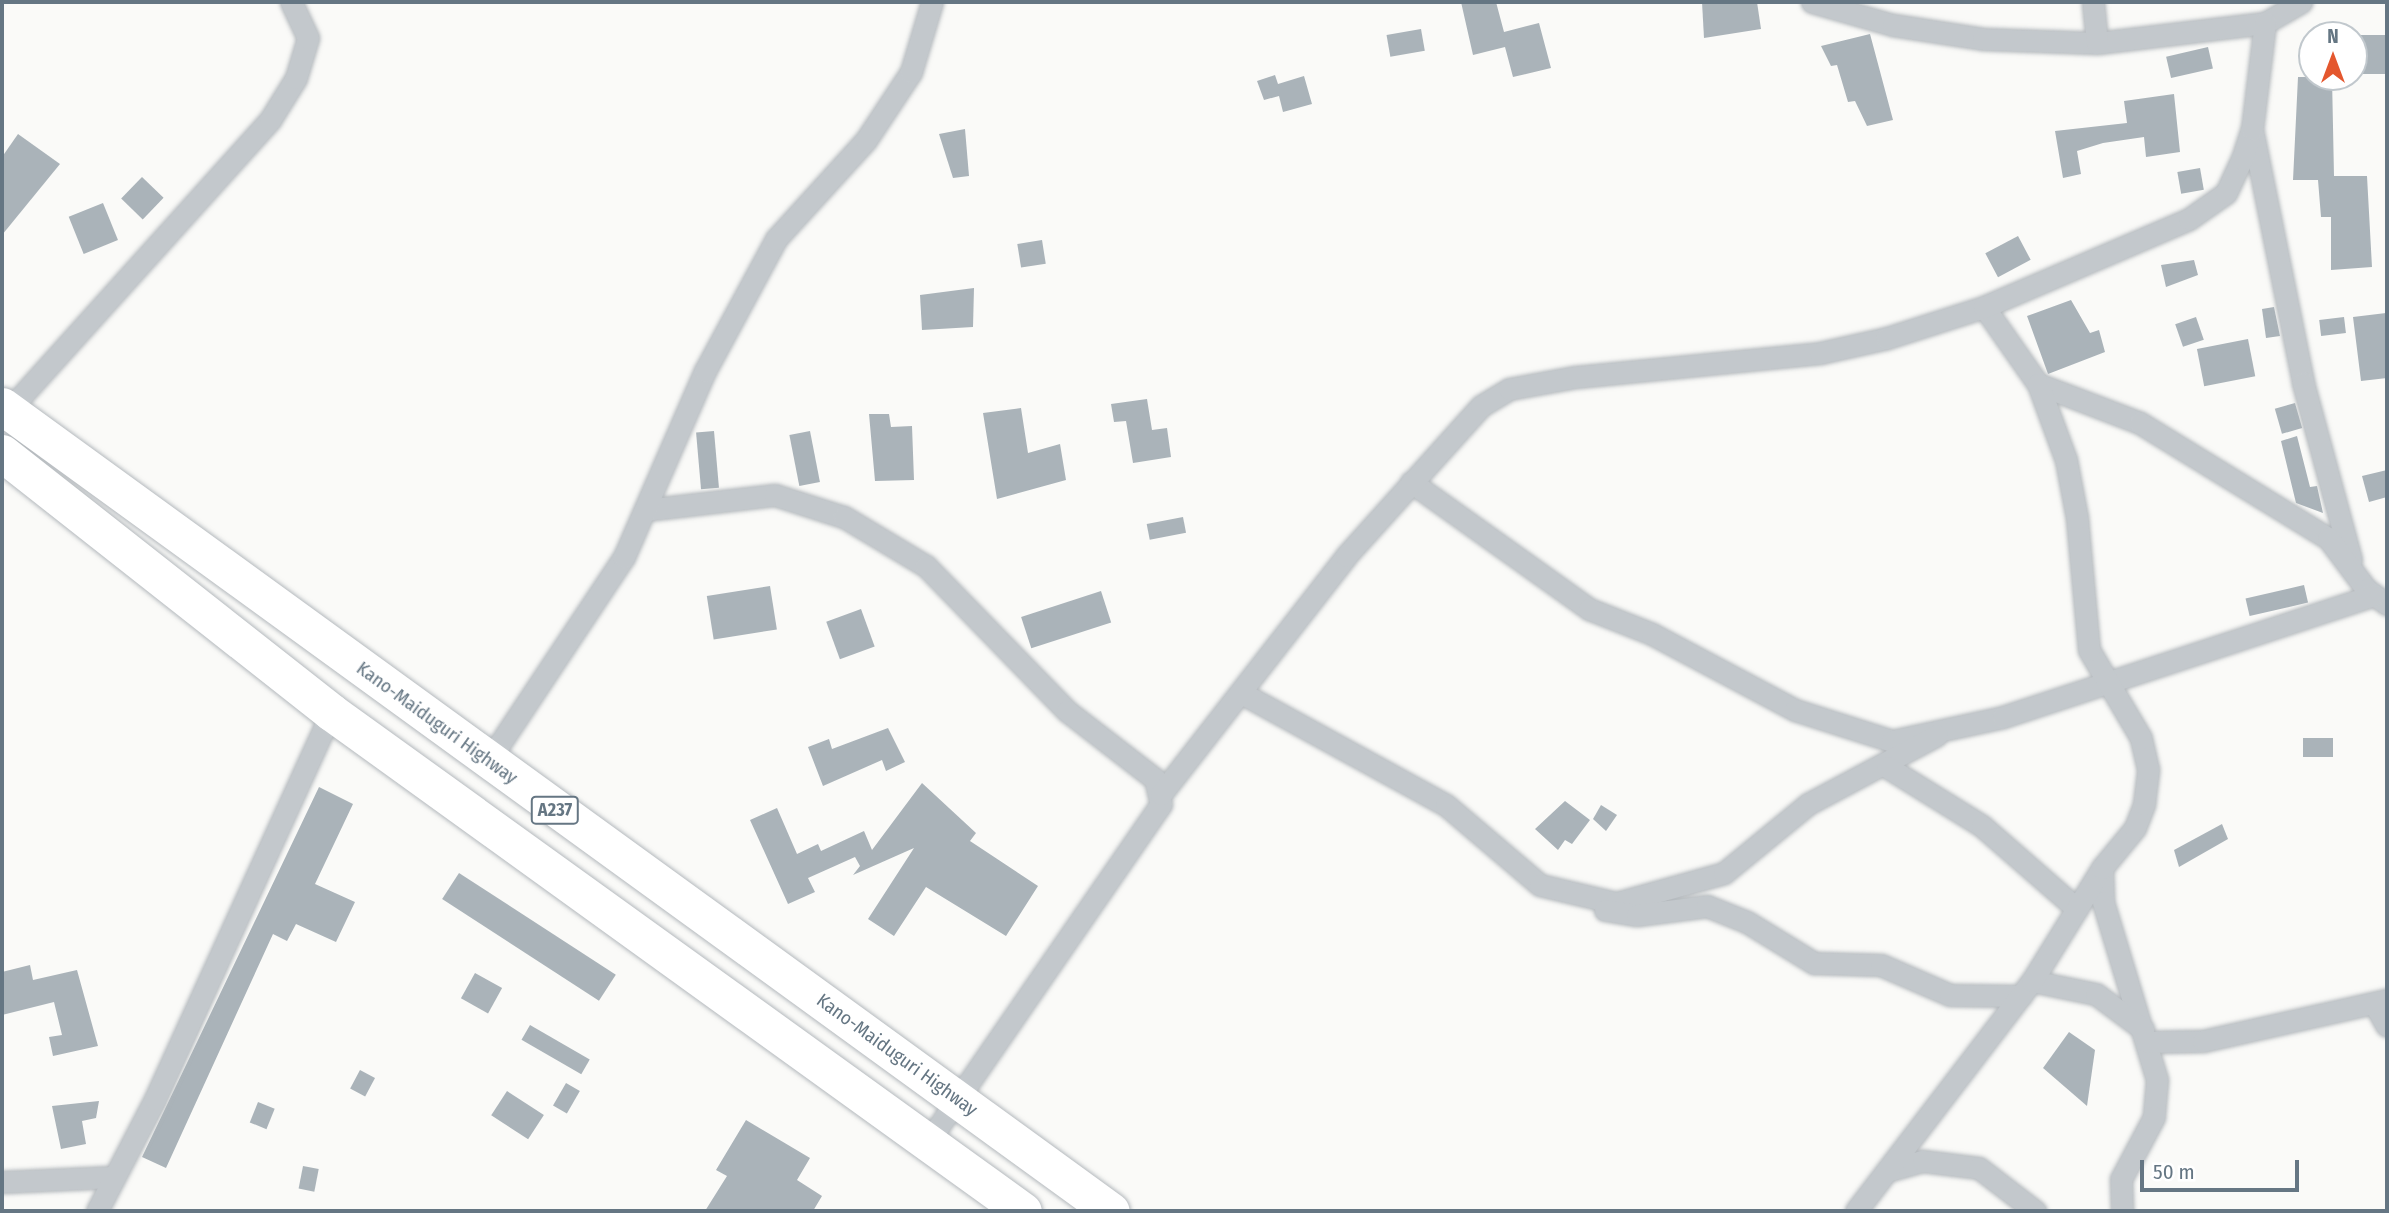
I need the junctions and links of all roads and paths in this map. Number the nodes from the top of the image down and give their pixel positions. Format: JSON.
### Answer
{"nodes":[{"id":1,"x":291,"y":2,"type":"edge"},
{"id":2,"x":932,"y":2,"type":"edge"},
{"id":3,"x":1812,"y":2,"type":"edge"},
{"id":4,"x":2093,"y":2,"type":"edge"},
{"id":5,"x":2301,"y":2,"type":"edge"},
{"id":6,"x":1849,"y":7,"type":"edge"},
{"id":7,"x":2265,"y":23,"type":"junction"},
{"id":8,"x":2096,"y":43,"type":"junction"},
{"id":9,"x":2252,"y":129,"type":"junction"},
{"id":10,"x":1984,"y":307,"type":"junction"},
{"id":11,"x":2038,"y":384,"type":"junction"},
{"id":12,"x":5,"y":409,"type":"edge"},
{"id":13,"x":2,"y":453,"type":"edge"},
{"id":14,"x":1411,"y":482,"type":"junction"},
{"id":15,"x":645,"y":510,"type":"junction"},
{"id":16,"x":2354,"y":570,"type":"junction"},
{"id":17,"x":2381,"y":598,"type":"edge"},
{"id":18,"x":2109,"y":681,"type":"junction"},
{"id":19,"x":1245,"y":695,"type":"junction"},
{"id":20,"x":331,"y":712,"type":"junction"},
{"id":21,"x":1944,"y":730,"type":"junction"},
{"id":22,"x":489,"y":760,"type":"junction"},
{"id":23,"x":1887,"y":767,"type":"junction"},
{"id":24,"x":1161,"y":794,"type":"junction"},
{"id":25,"x":2102,"y":868,"type":"junction"},
{"id":26,"x":1597,"y":901,"type":"junction"},
{"id":27,"x":2077,"y":909,"type":"junction"},
{"id":28,"x":2026,"y":988,"type":"junction"},
{"id":29,"x":2381,"y":1002,"type":"edge"},
{"id":30,"x":2387,"y":1026,"type":"edge"},
{"id":31,"x":2145,"y":1035,"type":"junction"},
{"id":32,"x":960,"y":1100,"type":"junction"},
{"id":33,"x":927,"y":1143,"type":"junction"},
{"id":34,"x":1887,"y":1171,"type":"junction"},
{"id":35,"x":112,"y":1177,"type":"junction"},
{"id":36,"x":2,"y":1182,"type":"edge"},
{"id":37,"x":97,"y":1211,"type":"edge"},
{"id":38,"x":1023,"y":1211,"type":"edge"},
{"id":39,"x":1111,"y":1211,"type":"edge"},
{"id":40,"x":1856,"y":1211,"type":"edge"},
{"id":41,"x":2035,"y":1211,"type":"edge"},
{"id":42,"x":2122,"y":1211,"type":"edge"}],
"edges":[{"from":1,"to":12,"type":"street"},
{"from":2,"to":15,"type":"street"},
{"from":3,"to":6,"type":"street"},
{"from":4,"to":8,"type":"street"},
{"from":5,"to":7,"type":"street"},
{"from":6,"to":8,"type":"street"},
{"from":7,"to":8,"type":"street"},
{"from":7,"to":9,"type":"street"},
{"from":9,"to":10,"type":"street"},
{"from":9,"to":16,"type":"street"},
{"from":10,"to":11,"type":"street"},
{"from":10,"to":14,"type":"street"},
{"from":11,"to":16,"type":"street"},
{"from":11,"to":18,"type":"street"},
{"from":12,"to":22,"type":"highway","name":"Kano-Maiduguri Highway","number":"A237"},
{"from":13,"to":20,"type":"highway","number":"A237"},
{"from":14,"to":19,"type":"street"},
{"from":14,"to":21,"type":"street"},
{"from":15,"to":22,"type":"street"},
{"from":15,"to":24,"type":"street"},
{"from":16,"to":17,"type":"street"},
{"from":17,"to":18,"type":"street"},
{"from":18,"to":21,"type":"street"},
{"from":18,"to":25,"type":"street"},
{"from":19,"to":24,"type":"street"},
{"from":19,"to":26,"type":"street"},
{"from":20,"to":33,"type":"highway","number":"A237"},
{"from":20,"to":35,"type":"street"},
{"from":21,"to":23,"type":"street"},
{"from":22,"to":32,"type":"highway","name":"Kano-Maiduguri Highway","number":"A237"},
{"from":23,"to":26,"type":"street"},
{"from":23,"to":27,"type":"street"},
{"from":24,"to":32,"type":"street"},
{"from":25,"to":27,"type":"street"},
{"from":25,"to":31,"type":"street"},
{"from":26,"to":28,"type":"street"},
{"from":27,"to":28,"type":"street"},
{"from":28,"to":31,"type":"street"},
{"from":28,"to":34,"type":"street"},
{"from":29,"to":30,"type":"street"},
{"from":29,"to":31,"type":"street"},
{"from":31,"to":42,"type":"street"},
{"from":32,"to":33,"type":"street"},
{"from":32,"to":39,"type":"highway","name":"Kano-Maiduguri Highway","number":"A237"},
{"from":33,"to":38,"type":"highway","number":"A237"},
{"from":34,"to":40,"type":"street"},
{"from":34,"to":41,"type":"street"},
{"from":35,"to":36,"type":"street"},
{"from":35,"to":37,"type":"street"}]}
